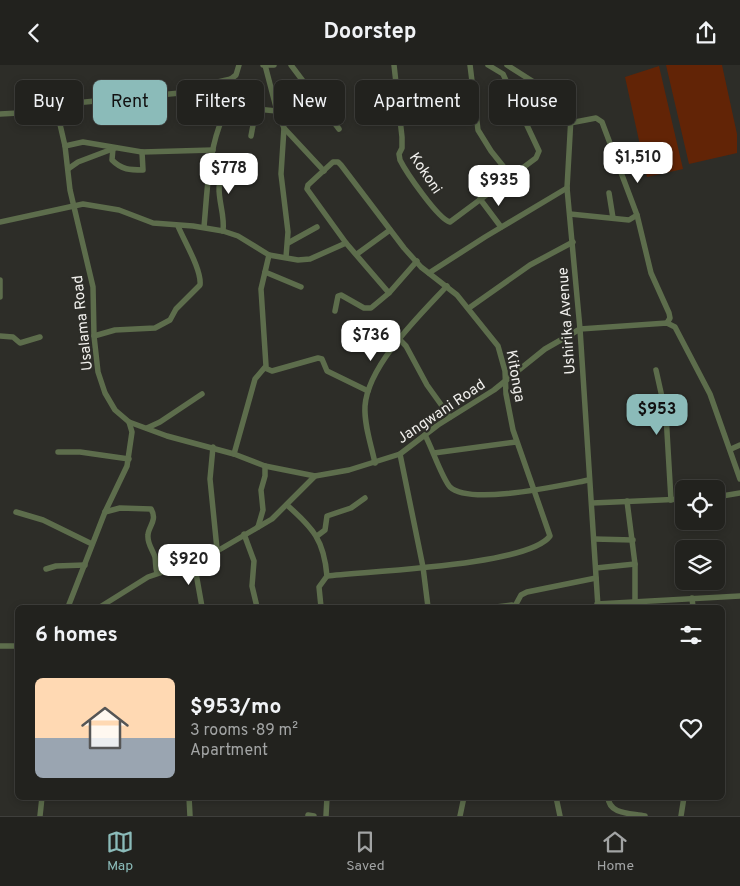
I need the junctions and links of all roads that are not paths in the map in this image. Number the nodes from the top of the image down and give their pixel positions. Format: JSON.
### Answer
{"nodes":[{"id":1,"x":239,"y":65,"type":"edge"},
{"id":2,"x":264,"y":65,"type":"edge"},
{"id":3,"x":274,"y":65,"type":"edge"},
{"id":4,"x":291,"y":65,"type":"edge"},
{"id":5,"x":394,"y":65,"type":"edge"},
{"id":6,"x":470,"y":65,"type":"edge"},
{"id":7,"x":488,"y":65,"type":"edge"},
{"id":8,"x":507,"y":65,"type":"edge"},
{"id":9,"x":231,"y":79,"type":"junction"},
{"id":10,"x":396,"y":80,"type":"edge"},
{"id":11,"x":472,"y":80,"type":"edge"},
{"id":12,"x":531,"y":80,"type":"edge"},
{"id":13,"x":274,"y":100,"type":"edge"},
{"id":14,"x":83,"y":104,"type":"edge"},
{"id":15,"x":274,"y":111,"type":"edge"},
{"id":16,"x":0,"y":114,"type":"edge"},
{"id":17,"x":9,"y":114,"type":"junction"},
{"id":18,"x":15,"y":114,"type":"edge"},
{"id":19,"x":0,"y":119,"type":"edge"},
{"id":20,"x":576,"y":122,"type":"edge"},
{"id":21,"x":60,"y":125,"type":"edge"},
{"id":22,"x":283,"y":125,"type":"edge"},
{"id":23,"x":400,"y":125,"type":"edge"},
{"id":24,"x":477,"y":125,"type":"edge"},
{"id":25,"x":570,"y":125,"type":"edge"},
{"id":26,"x":284,"y":128,"type":"junction"},
{"id":27,"x":339,"y":129,"type":"dead end"},
{"id":28,"x":251,"y":136,"type":"dead end"},
{"id":29,"x":65,"y":147,"type":"junction"},
{"id":30,"x":116,"y":148,"type":"junction"},
{"id":31,"x":213,"y":150,"type":"junction"},
{"id":32,"x":142,"y":152,"type":"junction"},
{"id":33,"x":251,"y":166,"type":"dead end"},
{"id":34,"x":68,"y":169,"type":"junction"},
{"id":35,"x":324,"y":171,"type":"junction"},
{"id":36,"x":511,"y":175,"type":"junction"},
{"id":37,"x":567,"y":188,"type":"junction"},
{"id":38,"x":609,"y":193,"type":"dead end"},
{"id":39,"x":480,"y":199,"type":"junction"},
{"id":40,"x":74,"y":204,"type":"junction"},
{"id":41,"x":570,"y":214,"type":"junction"},
{"id":42,"x":637,"y":215,"type":"junction"},
{"id":43,"x":613,"y":217,"type":"junction"},
{"id":44,"x":0,"y":222,"type":"edge"},
{"id":45,"x":178,"y":226,"type":"junction"},
{"id":46,"x":204,"y":227,"type":"junction"},
{"id":47,"x":317,"y":227,"type":"dead end"},
{"id":48,"x":500,"y":227,"type":"junction"},
{"id":49,"x":390,"y":230,"type":"junction"},
{"id":50,"x":224,"y":231,"type":"junction"},
{"id":51,"x":573,"y":242,"type":"junction"},
{"id":52,"x":288,"y":243,"type":"junction"},
{"id":53,"x":346,"y":243,"type":"junction"},
{"id":54,"x":356,"y":254,"type":"junction"},
{"id":55,"x":269,"y":255,"type":"junction"},
{"id":56,"x":286,"y":257,"type":"junction"},
{"id":57,"x":417,"y":261,"type":"junction"},
{"id":58,"x":265,"y":272,"type":"junction"},
{"id":59,"x":429,"y":273,"type":"junction"},
{"id":60,"x":0,"y":280,"type":"edge"},
{"id":61,"x":447,"y":286,"type":"junction"},
{"id":62,"x":301,"y":287,"type":"dead end"},
{"id":63,"x":389,"y":293,"type":"junction"},
{"id":64,"x":0,"y":297,"type":"edge"},
{"id":65,"x":469,"y":308,"type":"junction"},
{"id":66,"x":335,"y":311,"type":"dead end"},
{"id":67,"x":666,"y":323,"type":"junction"},
{"id":68,"x":580,"y":329,"type":"junction"},
{"id":69,"x":0,"y":336,"type":"edge"},
{"id":70,"x":94,"y":336,"type":"junction"},
{"id":71,"x":40,"y":337,"type":"dead end"},
{"id":72,"x":400,"y":340,"type":"junction"},
{"id":73,"x":263,"y":369,"type":"junction"},
{"id":74,"x":253,"y":370,"type":"dead end"},
{"id":75,"x":656,"y":370,"type":"dead end"},
{"id":76,"x":505,"y":380,"type":"junction"},
{"id":77,"x":494,"y":390,"type":"junction"},
{"id":78,"x":368,"y":391,"type":"junction"},
{"id":79,"x":202,"y":394,"type":"dead end"},
{"id":80,"x":506,"y":395,"type":"junction"},
{"id":81,"x":666,"y":415,"type":"junction"},
{"id":82,"x":450,"y":417,"type":"junction"},
{"id":83,"x":129,"y":422,"type":"junction"},
{"id":84,"x":639,"y":422,"type":"dead end"},
{"id":85,"x":147,"y":428,"type":"junction"},
{"id":86,"x":425,"y":435,"type":"junction"},
{"id":87,"x":516,"y":441,"type":"junction"},
{"id":88,"x":740,"y":445,"type":"edge"},
{"id":89,"x":213,"y":447,"type":"junction"},
{"id":90,"x":731,"y":449,"type":"junction"},
{"id":91,"x":58,"y":452,"type":"dead end"},
{"id":92,"x":434,"y":453,"type":"junction"},
{"id":93,"x":234,"y":454,"type":"junction"},
{"id":94,"x":400,"y":454,"type":"junction"},
{"id":95,"x":129,"y":459,"type":"junction"},
{"id":96,"x":375,"y":463,"type":"junction"},
{"id":97,"x":265,"y":466,"type":"junction"},
{"id":98,"x":314,"y":476,"type":"junction"},
{"id":99,"x":740,"y":479,"type":"edge"},
{"id":100,"x":589,"y":480,"type":"junction"},
{"id":101,"x":535,"y":490,"type":"junction"},
{"id":102,"x":740,"y":493,"type":"edge"},
{"id":103,"x":725,"y":496,"type":"edge"},
{"id":104,"x":365,"y":498,"type":"dead end"},
{"id":105,"x":671,"y":500,"type":"junction"},
{"id":106,"x":675,"y":500,"type":"edge"},
{"id":107,"x":627,"y":501,"type":"junction"},
{"id":108,"x":592,"y":503,"type":"junction"},
{"id":109,"x":287,"y":505,"type":"junction"},
{"id":110,"x":16,"y":512,"type":"dead end"},
{"id":111,"x":106,"y":512,"type":"junction"},
{"id":112,"x":258,"y":527,"type":"junction"},
{"id":113,"x":244,"y":534,"type":"junction"},
{"id":114,"x":317,"y":536,"type":"junction"},
{"id":115,"x":594,"y":539,"type":"junction"},
{"id":116,"x":632,"y":541,"type":"junction"},
{"id":117,"x":92,"y":544,"type":"junction"},
{"id":118,"x":217,"y":549,"type":"junction"},
{"id":119,"x":194,"y":562,"type":"junction"},
{"id":120,"x":634,"y":564,"type":"junction"},
{"id":121,"x":85,"y":565,"type":"junction"},
{"id":122,"x":423,"y":567,"type":"junction"},
{"id":123,"x":596,"y":568,"type":"junction"},
{"id":124,"x":46,"y":569,"type":"dead end"},
{"id":125,"x":157,"y":573,"type":"junction"},
{"id":126,"x":327,"y":576,"type":"junction"},
{"id":127,"x":596,"y":578,"type":"junction"},
{"id":128,"x":740,"y":596,"type":"edge"},
{"id":129,"x":692,"y":598,"type":"junction"},
{"id":130,"x":635,"y":601,"type":"junction"},
{"id":131,"x":69,"y":605,"type":"edge"},
{"id":132,"x":103,"y":605,"type":"edge"},
{"id":133,"x":202,"y":605,"type":"edge"},
{"id":134,"x":257,"y":605,"type":"edge"},
{"id":135,"x":321,"y":605,"type":"edge"},
{"id":136,"x":428,"y":605,"type":"edge"},
{"id":137,"x":517,"y":605,"type":"edge"},
{"id":138,"x":598,"y":605,"type":"edge"},
{"id":139,"x":605,"y":605,"type":"edge"},
{"id":140,"x":693,"y":605,"type":"edge"},
{"id":141,"x":0,"y":646,"type":"edge"},
{"id":142,"x":15,"y":646,"type":"edge"},
{"id":143,"x":42,"y":800,"type":"edge"},
{"id":144,"x":189,"y":800,"type":"edge"},
{"id":145,"x":327,"y":800,"type":"edge"},
{"id":146,"x":463,"y":800,"type":"edge"},
{"id":147,"x":557,"y":800,"type":"edge"},
{"id":148,"x":609,"y":800,"type":"edge"},
{"id":149,"x":684,"y":800,"type":"edge"},
{"id":150,"x":40,"y":816,"type":"edge"},
{"id":151,"x":190,"y":816,"type":"edge"},
{"id":152,"x":326,"y":816,"type":"edge"},
{"id":153,"x":460,"y":816,"type":"edge"},
{"id":154,"x":560,"y":816,"type":"edge"},
{"id":155,"x":645,"y":816,"type":"edge"},
{"id":156,"x":681,"y":816,"type":"edge"}],
"edges":[{"from":1,"to":9,"type":"street"},
{"from":2,"to":3,"type":"street"},
{"from":2,"to":13,"type":"street"},
{"from":4,"to":27,"type":"street"},
{"from":5,"to":10,"type":"street","name":"Kokoni"},
{"from":6,"to":11,"type":"street"},
{"from":7,"to":36,"type":"street","name":"Kokoni"},
{"from":8,"to":12,"type":"street","name":"Ushirika Avenue"},
{"from":9,"to":14,"type":"street"},
{"from":9,"to":31,"type":"street"},
{"from":15,"to":28,"type":"street"},
{"from":16,"to":17,"type":"street"},
{"from":17,"to":18,"type":"street"},
{"from":17,"to":19,"type":"street"},
{"from":20,"to":42,"type":"street"},
{"from":21,"to":29,"type":"street","name":"Usalama Road"},
{"from":22,"to":26,"type":"street"},
{"from":23,"to":39,"type":"street","name":"Kokoni"},
{"from":24,"to":36,"type":"street"},
{"from":25,"to":37,"type":"street","name":"Ushirika Avenue"},
{"from":26,"to":35,"type":"street"},
{"from":26,"to":52,"type":"street"},
{"from":29,"to":30,"type":"street"},
{"from":29,"to":34,"type":"street","name":"Usalama Road"},
{"from":30,"to":32,"type":"street"},
{"from":30,"to":32,"type":"street"},
{"from":30,"to":34,"type":"street"},
{"from":31,"to":32,"type":"street"},
{"from":31,"to":46,"type":"street"},
{"from":33,"to":50,"type":"street"},
{"from":34,"to":40,"type":"street","name":"Usalama Road"},
{"from":35,"to":49,"type":"street","name":"Kitonga"},
{"from":35,"to":53,"type":"street"},
{"from":36,"to":39,"type":"street","name":"Kokoni"},
{"from":37,"to":41,"type":"street","name":"Ushirika Avenue"},
{"from":37,"to":48,"type":"street"},
{"from":38,"to":43,"type":"street"},
{"from":39,"to":48,"type":"street"},
{"from":40,"to":44,"type":"street"},
{"from":40,"to":45,"type":"street"},
{"from":40,"to":70,"type":"street","name":"Usalama Road"},
{"from":41,"to":43,"type":"street"},
{"from":41,"to":51,"type":"street","name":"Ushirika Avenue"},
{"from":42,"to":43,"type":"street"},
{"from":42,"to":67,"type":"street"},
{"from":45,"to":46,"type":"street"},
{"from":45,"to":70,"type":"street"},
{"from":46,"to":50,"type":"street"},
{"from":47,"to":52,"type":"street"},
{"from":48,"to":59,"type":"street"},
{"from":49,"to":54,"type":"street"},
{"from":49,"to":57,"type":"street","name":"Kitonga"},
{"from":50,"to":55,"type":"street"},
{"from":51,"to":65,"type":"street"},
{"from":51,"to":68,"type":"street","name":"Ushirika Avenue"},
{"from":52,"to":56,"type":"street"},
{"from":53,"to":54,"type":"street"},
{"from":53,"to":56,"type":"street"},
{"from":54,"to":63,"type":"street"},
{"from":55,"to":56,"type":"street"},
{"from":55,"to":58,"type":"street"},
{"from":57,"to":59,"type":"street","name":"Kitonga"},
{"from":57,"to":63,"type":"street"},
{"from":58,"to":62,"type":"street"},
{"from":58,"to":73,"type":"street"},
{"from":59,"to":61,"type":"street","name":"Kitonga"},
{"from":60,"to":64,"type":"street"},
{"from":61,"to":65,"type":"street","name":"Kitonga"},
{"from":61,"to":72,"type":"street"},
{"from":63,"to":66,"type":"street"},
{"from":65,"to":76,"type":"street","name":"Kitonga"},
{"from":67,"to":68,"type":"street"},
{"from":67,"to":90,"type":"street"},
{"from":68,"to":76,"type":"street","name":"Jangwani Road"},
{"from":68,"to":100,"type":"street","name":"Ushirika Avenue"},
{"from":69,"to":71,"type":"street"},
{"from":70,"to":83,"type":"street","name":"Usalama Road"},
{"from":72,"to":78,"type":"street"},
{"from":72,"to":82,"type":"street"},
{"from":73,"to":74,"type":"street"},
{"from":73,"to":78,"type":"street"},
{"from":73,"to":93,"type":"street"},
{"from":75,"to":81,"type":"street"},
{"from":76,"to":77,"type":"street","name":"Jangwani Road"},
{"from":76,"to":80,"type":"street","name":"Kitonga"},
{"from":77,"to":80,"type":"street"},
{"from":77,"to":82,"type":"street","name":"Jangwani Road"},
{"from":78,"to":96,"type":"street"},
{"from":79,"to":85,"type":"street"},
{"from":80,"to":87,"type":"street","name":"Kitonga"},
{"from":81,"to":84,"type":"street"},
{"from":81,"to":105,"type":"street"},
{"from":82,"to":86,"type":"street","name":"Jangwani Road"},
{"from":83,"to":85,"type":"street"},
{"from":83,"to":95,"type":"street"},
{"from":85,"to":89,"type":"street"},
{"from":86,"to":92,"type":"street"},
{"from":86,"to":94,"type":"street","name":"Jangwani Road"},
{"from":87,"to":92,"type":"street"},
{"from":87,"to":101,"type":"street","name":"Kitonga"},
{"from":88,"to":90,"type":"street"},
{"from":89,"to":93,"type":"street"},
{"from":89,"to":118,"type":"street"},
{"from":90,"to":99,"type":"street"},
{"from":91,"to":95,"type":"street"},
{"from":92,"to":101,"type":"street"},
{"from":93,"to":97,"type":"street"},
{"from":94,"to":96,"type":"street","name":"Jangwani Road"},
{"from":94,"to":122,"type":"street"},
{"from":95,"to":111,"type":"street"},
{"from":96,"to":98,"type":"street","name":"Jangwani Road"},
{"from":97,"to":98,"type":"street"},
{"from":97,"to":112,"type":"street"},
{"from":98,"to":109,"type":"street"},
{"from":100,"to":101,"type":"street"},
{"from":100,"to":108,"type":"street","name":"Ushirika Avenue"},
{"from":101,"to":122,"type":"street","name":"Kitonga"},
{"from":102,"to":103,"type":"street"},
{"from":104,"to":114,"type":"street"},
{"from":105,"to":106,"type":"street"},
{"from":105,"to":107,"type":"street"},
{"from":107,"to":108,"type":"street"},
{"from":107,"to":116,"type":"street"},
{"from":108,"to":115,"type":"street","name":"Ushirika Avenue"},
{"from":109,"to":112,"type":"street"},
{"from":109,"to":114,"type":"street"},
{"from":110,"to":117,"type":"street"},
{"from":111,"to":117,"type":"street"},
{"from":111,"to":125,"type":"street"},
{"from":112,"to":113,"type":"street"},
{"from":113,"to":118,"type":"street"},
{"from":113,"to":134,"type":"street"},
{"from":114,"to":126,"type":"street"},
{"from":115,"to":116,"type":"street"},
{"from":115,"to":123,"type":"street","name":"Ushirika Avenue"},
{"from":116,"to":120,"type":"street"},
{"from":117,"to":121,"type":"street"},
{"from":118,"to":119,"type":"street"},
{"from":119,"to":125,"type":"street"},
{"from":119,"to":133,"type":"street"},
{"from":120,"to":123,"type":"street"},
{"from":120,"to":130,"type":"street"},
{"from":121,"to":124,"type":"street"},
{"from":121,"to":131,"type":"street"},
{"from":122,"to":126,"type":"street","name":"Kitonga"},
{"from":122,"to":136,"type":"street"},
{"from":123,"to":127,"type":"street","name":"Ushirika Avenue"},
{"from":125,"to":132,"type":"street"},
{"from":126,"to":135,"type":"street"},
{"from":127,"to":137,"type":"street"},
{"from":127,"to":138,"type":"street","name":"Ushirika Avenue"},
{"from":128,"to":129,"type":"street"},
{"from":129,"to":130,"type":"street"},
{"from":129,"to":140,"type":"street"},
{"from":130,"to":139,"type":"street"},
{"from":141,"to":142,"type":"street"},
{"from":143,"to":150,"type":"street"},
{"from":144,"to":151,"type":"street"},
{"from":145,"to":152,"type":"street"},
{"from":146,"to":153,"type":"street"},
{"from":147,"to":154,"type":"street"},
{"from":148,"to":155,"type":"street"},
{"from":149,"to":156,"type":"street"}]}
